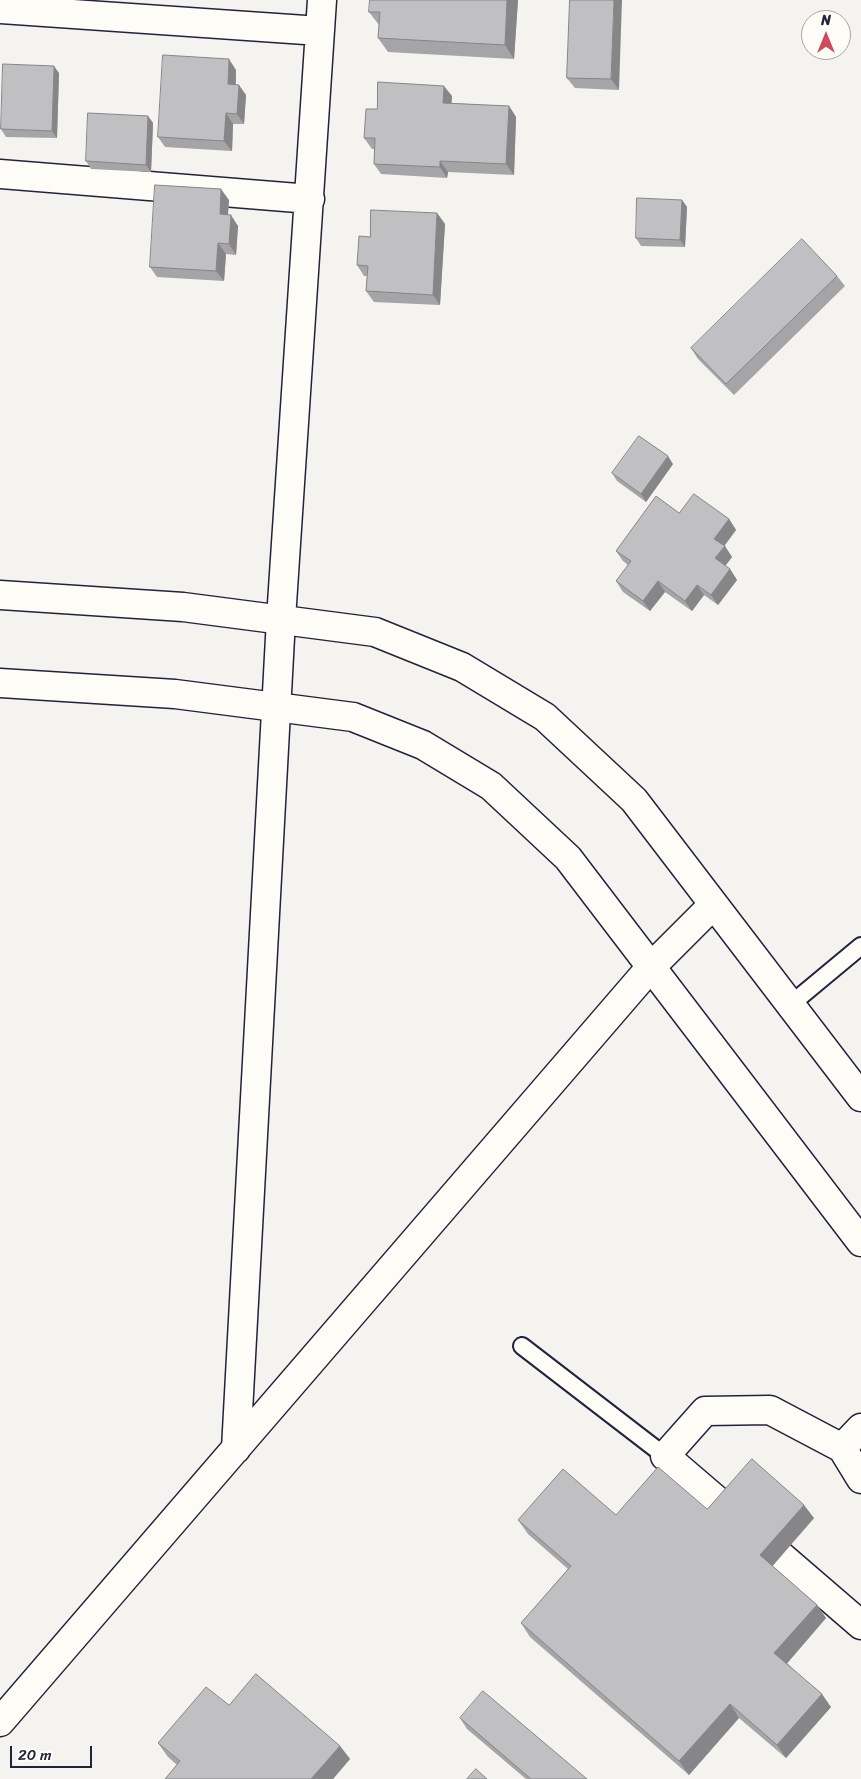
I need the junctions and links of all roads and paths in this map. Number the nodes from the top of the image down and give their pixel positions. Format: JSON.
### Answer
{"nodes":[{"id":1,"x":322,"y":0,"type":"edge"},
{"id":2,"x":0,"y":9,"type":"edge"},
{"id":3,"x":320,"y":31,"type":"junction"},
{"id":4,"x":0,"y":174,"type":"edge"},
{"id":5,"x":310,"y":199,"type":"junction"},
{"id":6,"x":0,"y":595,"type":"edge"},
{"id":7,"x":281,"y":619,"type":"junction"},
{"id":8,"x":0,"y":683,"type":"edge"},
{"id":9,"x":278,"y":707,"type":"junction"},
{"id":10,"x":712,"y":906,"type":"junction"},
{"id":11,"x":861,"y":946,"type":"edge"},
{"id":12,"x":650,"y":968,"type":"junction"},
{"id":13,"x":790,"y":1005,"type":"junction"},
{"id":14,"x":861,"y":1097,"type":"edge"},
{"id":15,"x":861,"y":1242,"type":"edge"},
{"id":16,"x":522,"y":1346,"type":"dead end"},
{"id":17,"x":861,"y":1428,"type":"edge"},
{"id":18,"x":842,"y":1448,"type":"junction"},
{"id":19,"x":236,"y":1449,"type":"junction"},
{"id":20,"x":665,"y":1456,"type":"junction"},
{"id":21,"x":861,"y":1479,"type":"edge"},
{"id":22,"x":728,"y":1510,"type":"edge"},
{"id":23,"x":781,"y":1556,"type":"edge"},
{"id":24,"x":861,"y":1625,"type":"edge"},
{"id":25,"x":0,"y":1722,"type":"edge"}],
"edges":[{"from":1,"to":3,"type":"street"},
{"from":2,"to":3,"type":"street"},
{"from":3,"to":5,"type":"street"},
{"from":4,"to":5,"type":"street"},
{"from":5,"to":7,"type":"street"},
{"from":6,"to":7,"type":"street"},
{"from":7,"to":9,"type":"street"},
{"from":7,"to":10,"type":"street"},
{"from":8,"to":9,"type":"street"},
{"from":9,"to":12,"type":"street"},
{"from":9,"to":19,"type":"street"},
{"from":10,"to":12,"type":"street"},
{"from":10,"to":13,"type":"street"},
{"from":11,"to":13,"type":"lane"},
{"from":12,"to":15,"type":"street"},
{"from":12,"to":19,"type":"street"},
{"from":13,"to":14,"type":"street"},
{"from":16,"to":20,"type":"lane"},
{"from":17,"to":18,"type":"street"},
{"from":18,"to":20,"type":"street"},
{"from":18,"to":21,"type":"street"},
{"from":19,"to":25,"type":"street"},
{"from":20,"to":22,"type":"street"},
{"from":23,"to":24,"type":"street"}]}
